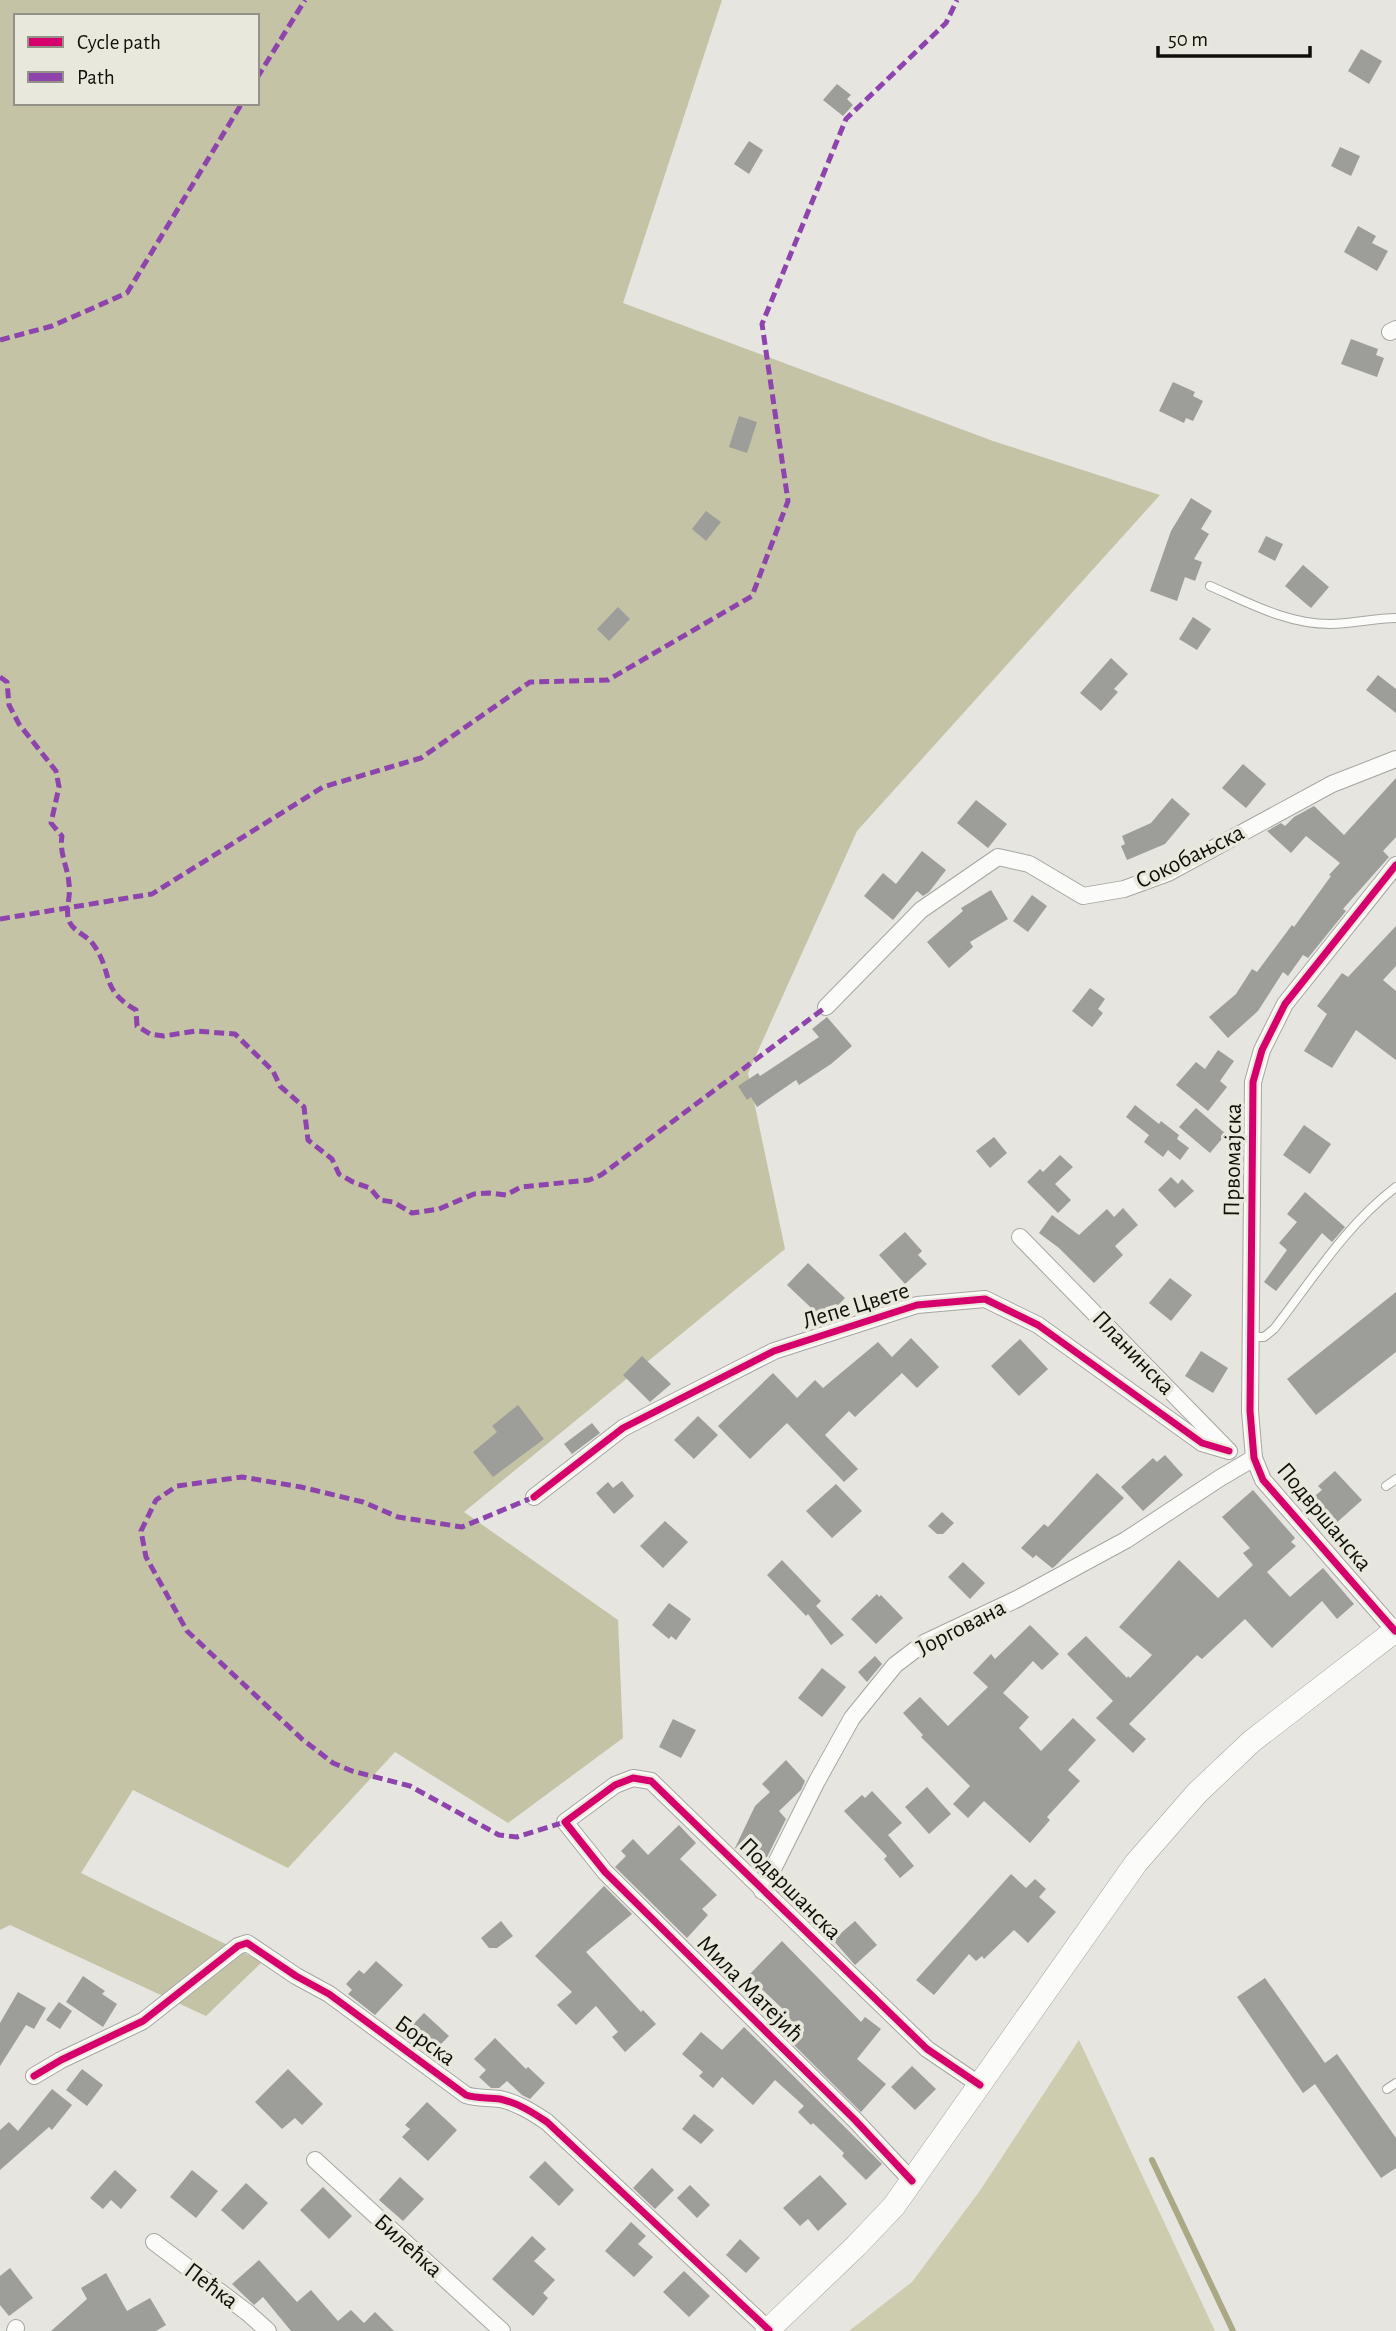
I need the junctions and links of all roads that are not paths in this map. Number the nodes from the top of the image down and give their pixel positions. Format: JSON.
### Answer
{"nodes":[{"id":1,"x":1210,"y":586,"type":"dead end"},
{"id":2,"x":1396,"y":618,"type":"edge"},
{"id":3,"x":1396,"y":759,"type":"edge"},
{"id":4,"x":1396,"y":865,"type":"edge"},
{"id":5,"x":826,"y":1007,"type":"dead end"},
{"id":6,"x":1396,"y":1187,"type":"edge"},
{"id":7,"x":1020,"y":1237,"type":"dead end"},
{"id":8,"x":1250,"y":1337,"type":"junction"},
{"id":9,"x":1228,"y":1451,"type":"junction"},
{"id":10,"x":1254,"y":1458,"type":"junction"},
{"id":11,"x":1396,"y":1479,"type":"edge"},
{"id":12,"x":1386,"y":1486,"type":"dead end"},
{"id":13,"x":534,"y":1497,"type":"dead end"},
{"id":14,"x":1396,"y":1630,"type":"edge"},
{"id":15,"x":565,"y":1822,"type":"joint"},
{"id":16,"x":762,"y":1891,"type":"junction"},
{"id":17,"x":34,"y":2076,"type":"dead end"},
{"id":18,"x":1396,"y":2082,"type":"edge"},
{"id":19,"x":980,"y":2085,"type":"junction"},
{"id":20,"x":1387,"y":2089,"type":"dead end"},
{"id":21,"x":315,"y":2160,"type":"dead end"},
{"id":22,"x":912,"y":2181,"type":"junction"},
{"id":23,"x":154,"y":2242,"type":"dead end"},
{"id":24,"x":768,"y":2330,"type":"edge"},
{"id":25,"x":268,"y":2331,"type":"edge"},
{"id":26,"x":502,"y":2331,"type":"edge"}],
"edges":[{"from":1,"to":2,"type":"lane"},
{"from":3,"to":5,"type":"street","name":"Сокобањска"},
{"from":4,"to":8,"type":"street","name":"Првомајска"},
{"from":6,"to":8,"type":"lane"},
{"from":7,"to":9,"type":"street","name":"Планинска"},
{"from":8,"to":10,"type":"street","name":"Првомајска"},
{"from":9,"to":10,"type":"street"},
{"from":9,"to":13,"type":"street","name":"Лепе Цвете"},
{"from":10,"to":14,"type":"street","name":"Подвршанска"},
{"from":10,"to":16,"type":"street","name":"Јоргована"},
{"from":11,"to":12,"type":"lane"},
{"from":14,"to":19,"type":"street","name":"Подвршанска"},
{"from":15,"to":16,"type":"street","name":"Подвршанска"},
{"from":15,"to":22,"type":"street","name":"Мила Матејић"},
{"from":16,"to":19,"type":"street","name":"Подвршанска"},
{"from":17,"to":24,"type":"street","name":"Борска"},
{"from":18,"to":20,"type":"lane"},
{"from":19,"to":22,"type":"street","name":"Подвршанска"},
{"from":21,"to":26,"type":"street","name":"Билећка"},
{"from":22,"to":24,"type":"street","name":"Подвршанска"},
{"from":23,"to":25,"type":"street","name":"Пећка"}]}
